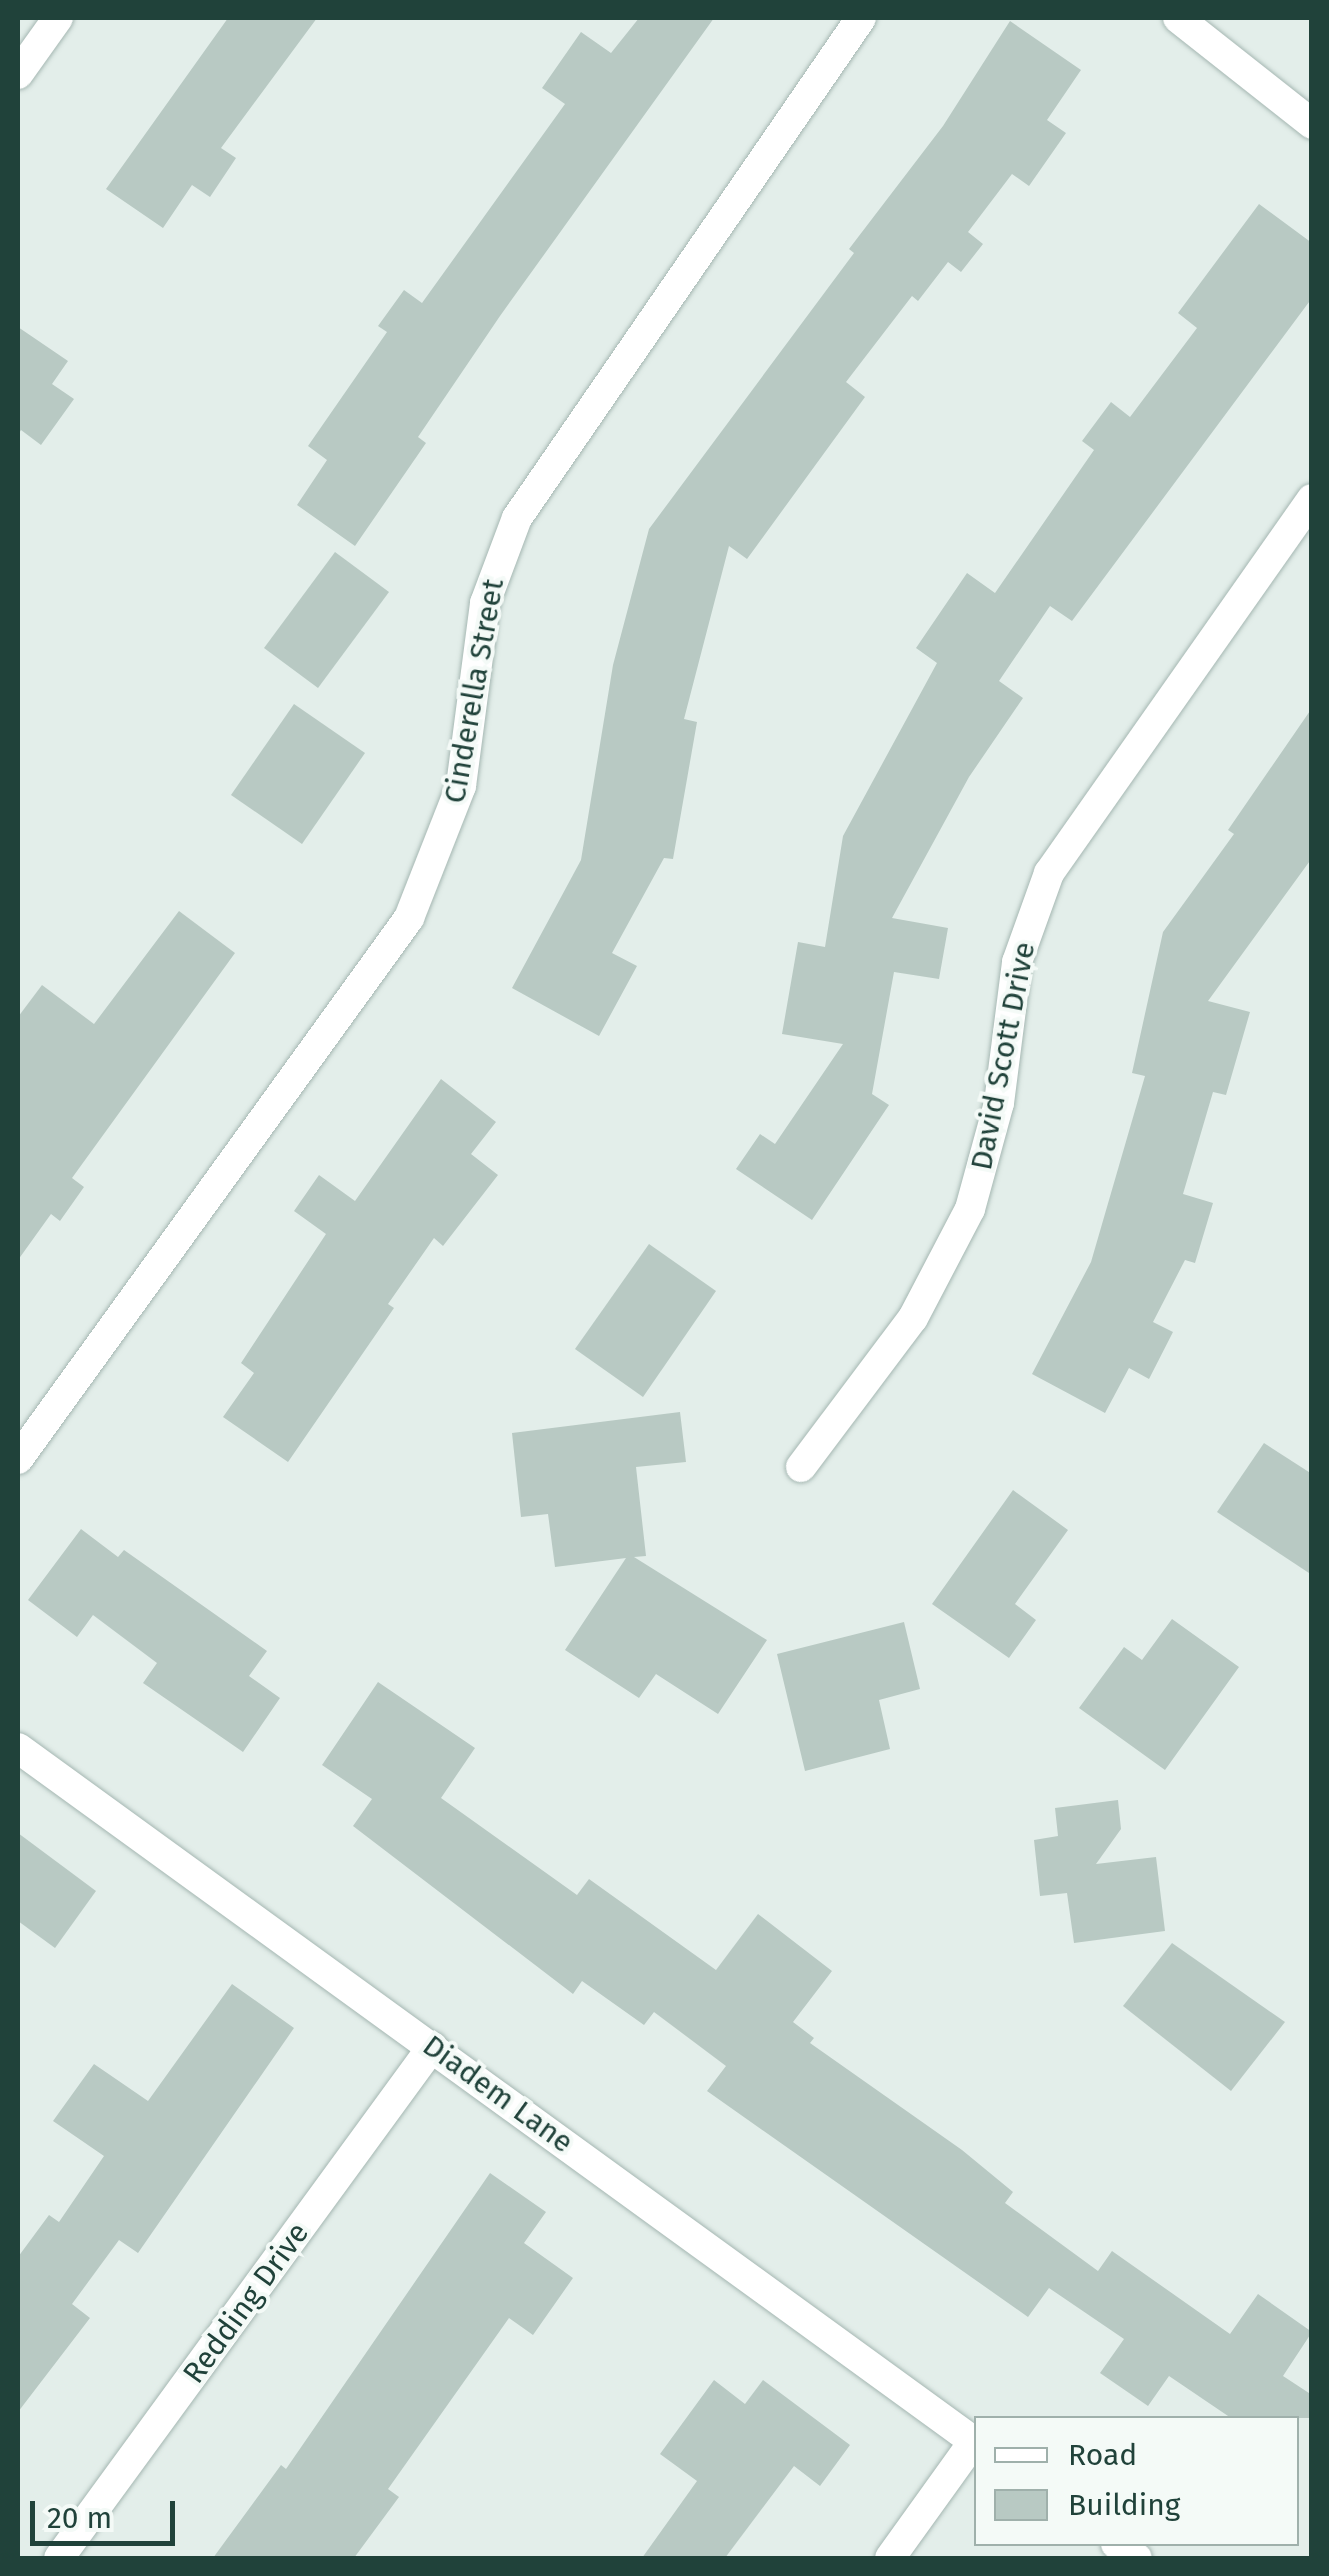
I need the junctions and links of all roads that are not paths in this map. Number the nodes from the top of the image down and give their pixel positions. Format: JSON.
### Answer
{"nodes":[{"id":1,"x":58,"y":18,"type":"edge"},
{"id":2,"x":861,"y":18,"type":"edge"},
{"id":3,"x":1178,"y":18,"type":"edge"},
{"id":4,"x":18,"y":74,"type":"edge"},
{"id":5,"x":1312,"y":124,"type":"edge"},
{"id":6,"x":1312,"y":499,"type":"edge"},
{"id":7,"x":18,"y":1459,"type":"edge"},
{"id":8,"x":801,"y":1468,"type":"dead end"},
{"id":9,"x":18,"y":1748,"type":"edge"},
{"id":10,"x":432,"y":2047,"type":"junction"},
{"id":11,"x":974,"y":2441,"type":"edge"},
{"id":12,"x":974,"y":2443,"type":"edge"},
{"id":13,"x":59,"y":2558,"type":"edge"},
{"id":14,"x":890,"y":2558,"type":"edge"}],
"edges":[{"from":1,"to":4,"type":"street"},
{"from":2,"to":7,"type":"street","name":"Cinderella Street"},
{"from":3,"to":5,"type":"street"},
{"from":6,"to":8,"type":"street","name":"David Scott Drive"},
{"from":9,"to":10,"type":"street","name":"Diadem Lane"},
{"from":10,"to":11,"type":"street","name":"Diadem Lane"},
{"from":10,"to":13,"type":"street","name":"Redding Drive"},
{"from":12,"to":14,"type":"street"}]}
